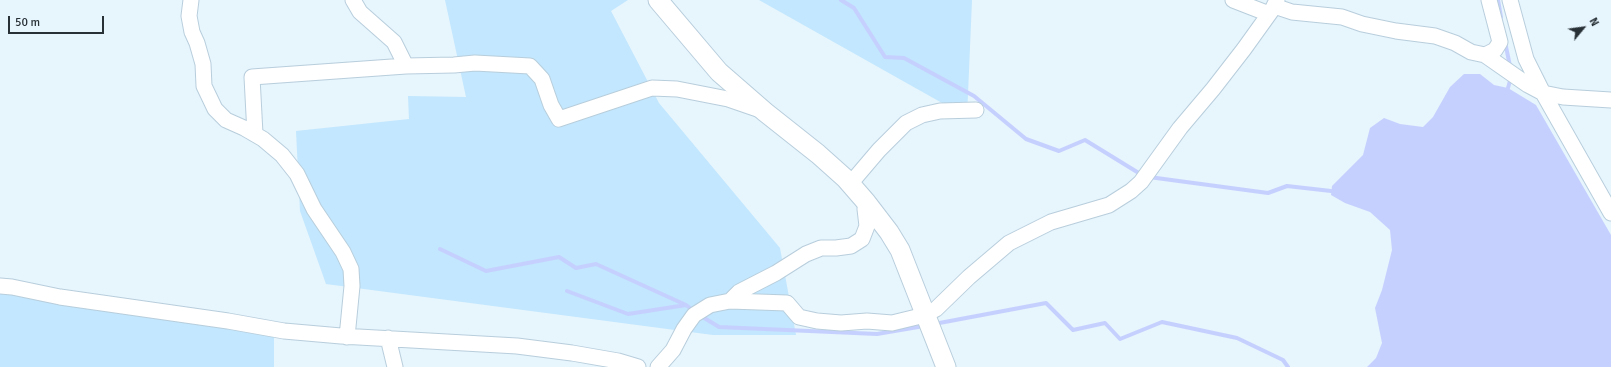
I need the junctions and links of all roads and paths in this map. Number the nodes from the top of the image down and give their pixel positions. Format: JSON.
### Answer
{"nodes":[{"id":1,"x":191,"y":0,"type":"edge"},
{"id":2,"x":353,"y":0,"type":"edge"},
{"id":3,"x":658,"y":0,"type":"edge"},
{"id":4,"x":1233,"y":0,"type":"edge"},
{"id":5,"x":1489,"y":0,"type":"edge"},
{"id":6,"x":1510,"y":0,"type":"edge"},
{"id":7,"x":1273,"y":7,"type":"edge"},
{"id":8,"x":1485,"y":55,"type":"junction"},
{"id":9,"x":406,"y":66,"type":"junction"},
{"id":10,"x":1543,"y":93,"type":"junction"},
{"id":11,"x":1611,"y":100,"type":"edge"},
{"id":12,"x":976,"y":110,"type":"dead end"},
{"id":13,"x":765,"y":112,"type":"junction"},
{"id":14,"x":255,"y":134,"type":"junction"},
{"id":15,"x":850,"y":184,"type":"junction"},
{"id":16,"x":866,"y":202,"type":"junction"},
{"id":17,"x":1611,"y":212,"type":"edge"},
{"id":18,"x":0,"y":286,"type":"edge"},
{"id":19,"x":730,"y":301,"type":"junction"},
{"id":20,"x":925,"y":315,"type":"junction"},
{"id":21,"x":347,"y":336,"type":"junction"},
{"id":22,"x":388,"y":338,"type":"junction"},
{"id":23,"x":395,"y":367,"type":"edge"},
{"id":24,"x":638,"y":367,"type":"edge"},
{"id":25,"x":658,"y":367,"type":"edge"},
{"id":26,"x":946,"y":367,"type":"edge"}],
"edges":[{"from":1,"to":14,"type":"street"},
{"from":2,"to":9,"type":"street"},
{"from":3,"to":13,"type":"street"},
{"from":4,"to":7,"type":"street"},
{"from":5,"to":8,"type":"street"},
{"from":6,"to":10,"type":"street"},
{"from":7,"to":8,"type":"street"},
{"from":7,"to":20,"type":"street"},
{"from":8,"to":10,"type":"street"},
{"from":9,"to":13,"type":"street"},
{"from":9,"to":14,"type":"street"},
{"from":10,"to":11,"type":"street"},
{"from":10,"to":17,"type":"street"},
{"from":12,"to":15,"type":"street"},
{"from":13,"to":15,"type":"street"},
{"from":14,"to":21,"type":"street"},
{"from":15,"to":16,"type":"street"},
{"from":16,"to":19,"type":"street"},
{"from":16,"to":20,"type":"street"},
{"from":18,"to":21,"type":"street"},
{"from":19,"to":20,"type":"street"},
{"from":19,"to":25,"type":"street"},
{"from":20,"to":26,"type":"street"},
{"from":21,"to":22,"type":"street"},
{"from":22,"to":23,"type":"street"},
{"from":22,"to":24,"type":"street"}]}
